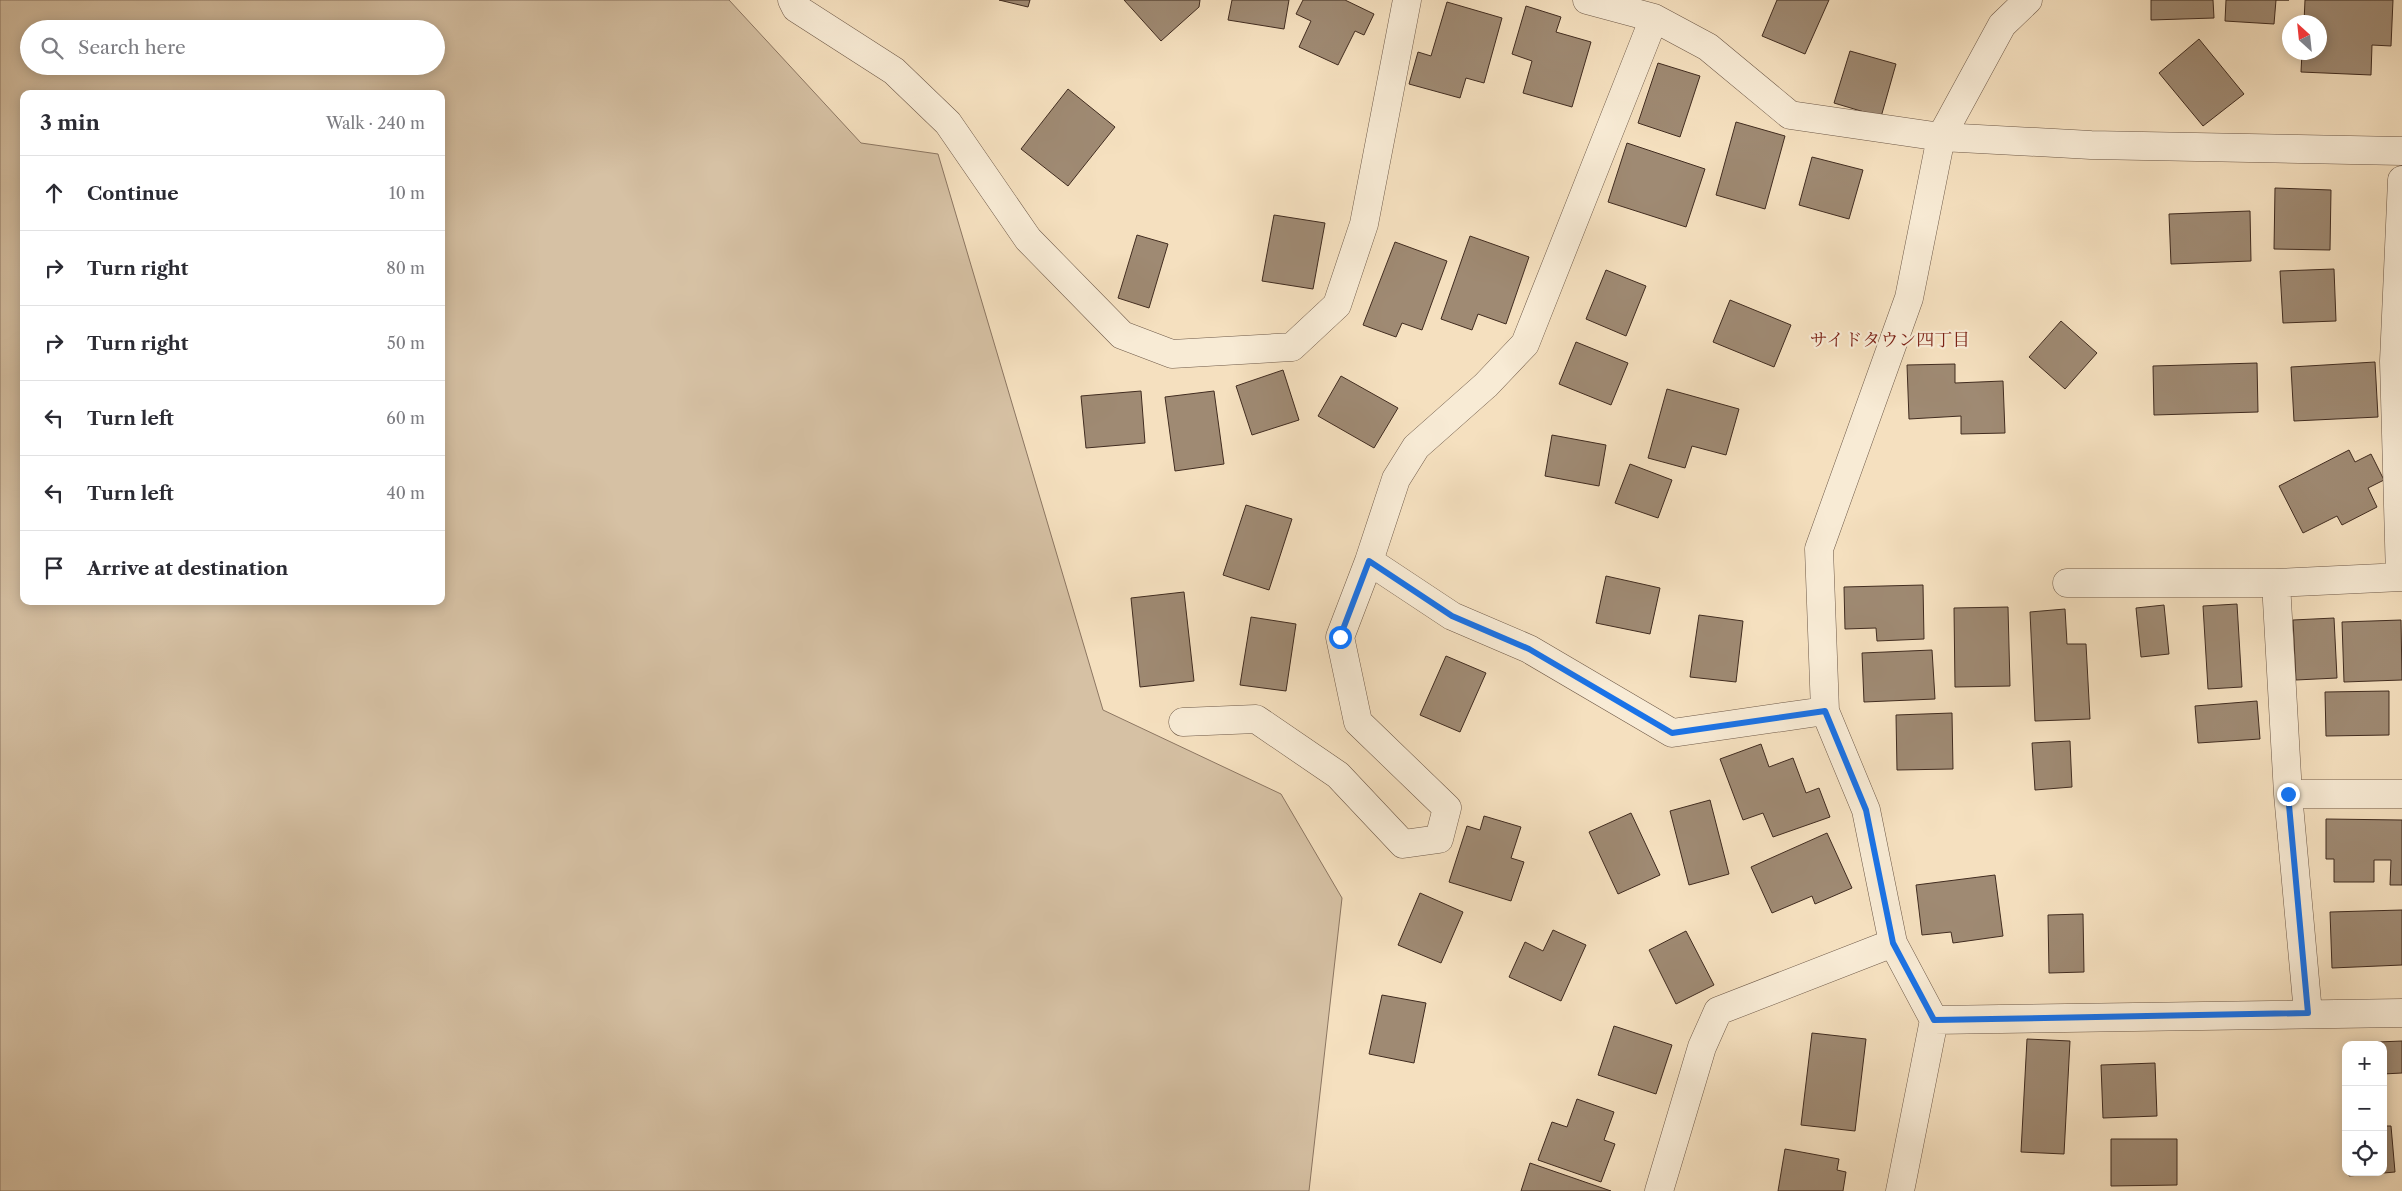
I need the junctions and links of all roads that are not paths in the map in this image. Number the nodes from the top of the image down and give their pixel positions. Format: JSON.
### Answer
{"nodes":[{"id":1,"x":792,"y":0,"type":"edge"},
{"id":2,"x":1407,"y":0,"type":"edge"},
{"id":3,"x":1587,"y":0,"type":"edge"},
{"id":4,"x":2028,"y":0,"type":"edge"},
{"id":5,"x":1654,"y":18,"type":"junction"},
{"id":6,"x":1941,"y":137,"type":"junction"},
{"id":7,"x":2402,"y":151,"type":"edge"},
{"id":8,"x":2402,"y":180,"type":"edge"},
{"id":9,"x":2398,"y":361,"type":"edge"},
{"id":10,"x":1369,"y":561,"type":"junction"},
{"id":11,"x":2401,"y":577,"type":"edge"},
{"id":12,"x":2067,"y":583,"type":"dead end"},
{"id":13,"x":2276,"y":583,"type":"junction"},
{"id":14,"x":1825,"y":711,"type":"junction"},
{"id":15,"x":1183,"y":722,"type":"dead end"},
{"id":16,"x":2288,"y":794,"type":"junction"},
{"id":17,"x":2402,"y":794,"type":"edge"},
{"id":18,"x":1893,"y":943,"type":"junction"},
{"id":19,"x":2308,"y":1013,"type":"junction"},
{"id":20,"x":2402,"y":1013,"type":"edge"},
{"id":21,"x":1934,"y":1020,"type":"junction"},
{"id":22,"x":1659,"y":1191,"type":"edge"},
{"id":23,"x":1900,"y":1191,"type":"edge"}],
"edges":[{"from":1,"to":2,"type":"street"},
{"from":3,"to":5,"type":"street"},
{"from":4,"to":6,"type":"street"},
{"from":5,"to":6,"type":"street"},
{"from":5,"to":10,"type":"street"},
{"from":6,"to":7,"type":"street"},
{"from":6,"to":14,"type":"street"},
{"from":8,"to":9,"type":"street"},
{"from":9,"to":11,"type":"street"},
{"from":10,"to":14,"type":"street"},
{"from":10,"to":15,"type":"street"},
{"from":11,"to":13,"type":"street"},
{"from":12,"to":13,"type":"street"},
{"from":13,"to":16,"type":"street"},
{"from":14,"to":18,"type":"street"},
{"from":16,"to":17,"type":"street"},
{"from":16,"to":19,"type":"street"},
{"from":18,"to":21,"type":"street"},
{"from":18,"to":22,"type":"street"},
{"from":19,"to":20,"type":"street"},
{"from":19,"to":21,"type":"street"},
{"from":21,"to":23,"type":"street"}]}
